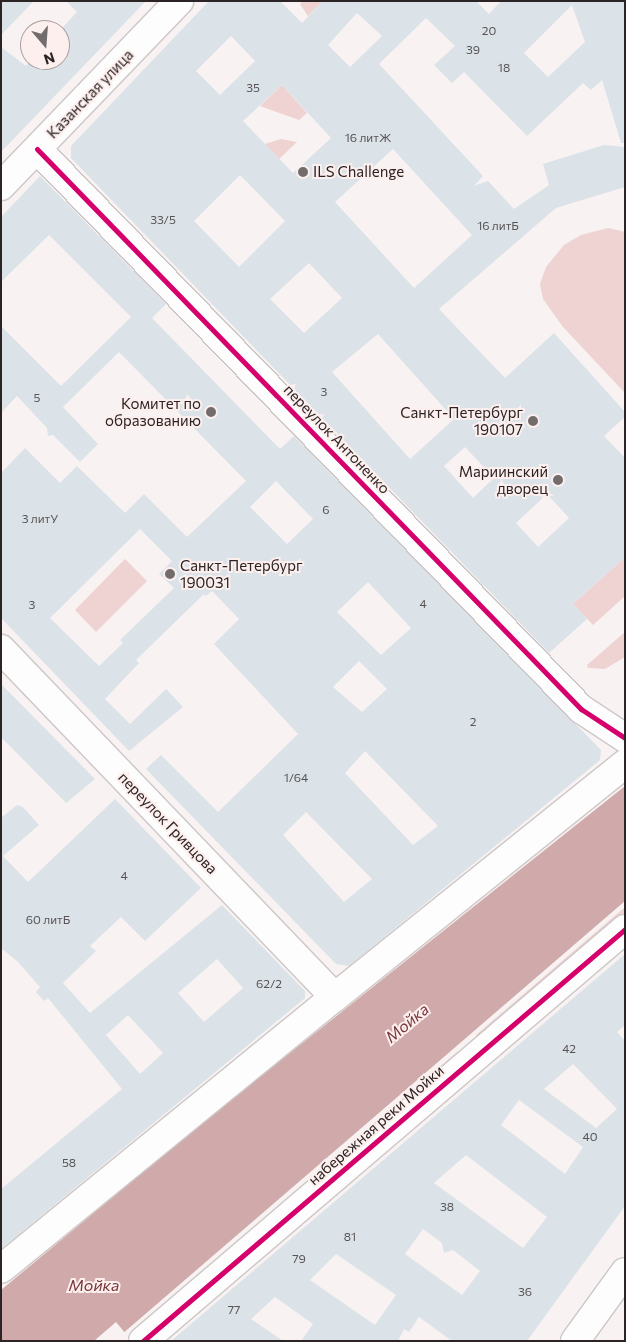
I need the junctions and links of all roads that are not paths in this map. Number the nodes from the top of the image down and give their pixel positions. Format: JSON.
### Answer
{"nodes":[{"id":1,"x":179,"y":1,"type":"edge"},
{"id":2,"x":37,"y":149,"type":"junction"},
{"id":3,"x":1,"y":186,"type":"edge"},
{"id":4,"x":1,"y":649,"type":"edge"},
{"id":5,"x":625,"y":738,"type":"edge"},
{"id":6,"x":625,"y":764,"type":"edge"},
{"id":7,"x":625,"y":929,"type":"edge"},
{"id":8,"x":335,"y":997,"type":"junction"},
{"id":9,"x":1,"y":1270,"type":"edge"},
{"id":10,"x":625,"y":1272,"type":"edge"},
{"id":11,"x":143,"y":1341,"type":"edge"},
{"id":12,"x":575,"y":1341,"type":"edge"}],
"edges":[{"from":1,"to":2,"type":"street","name":"Казанская улица"},
{"from":2,"to":3,"type":"street","name":"Казанская улица"},
{"from":2,"to":5,"type":"street","name":"переулок Антоненко"},
{"from":4,"to":8,"type":"street","name":"переулок Гривцова"},
{"from":6,"to":8,"type":"street"},
{"from":7,"to":11,"type":"street","name":"набережная реки Мойки"},
{"from":8,"to":9,"type":"street"},
{"from":10,"to":12,"type":"street"}]}
